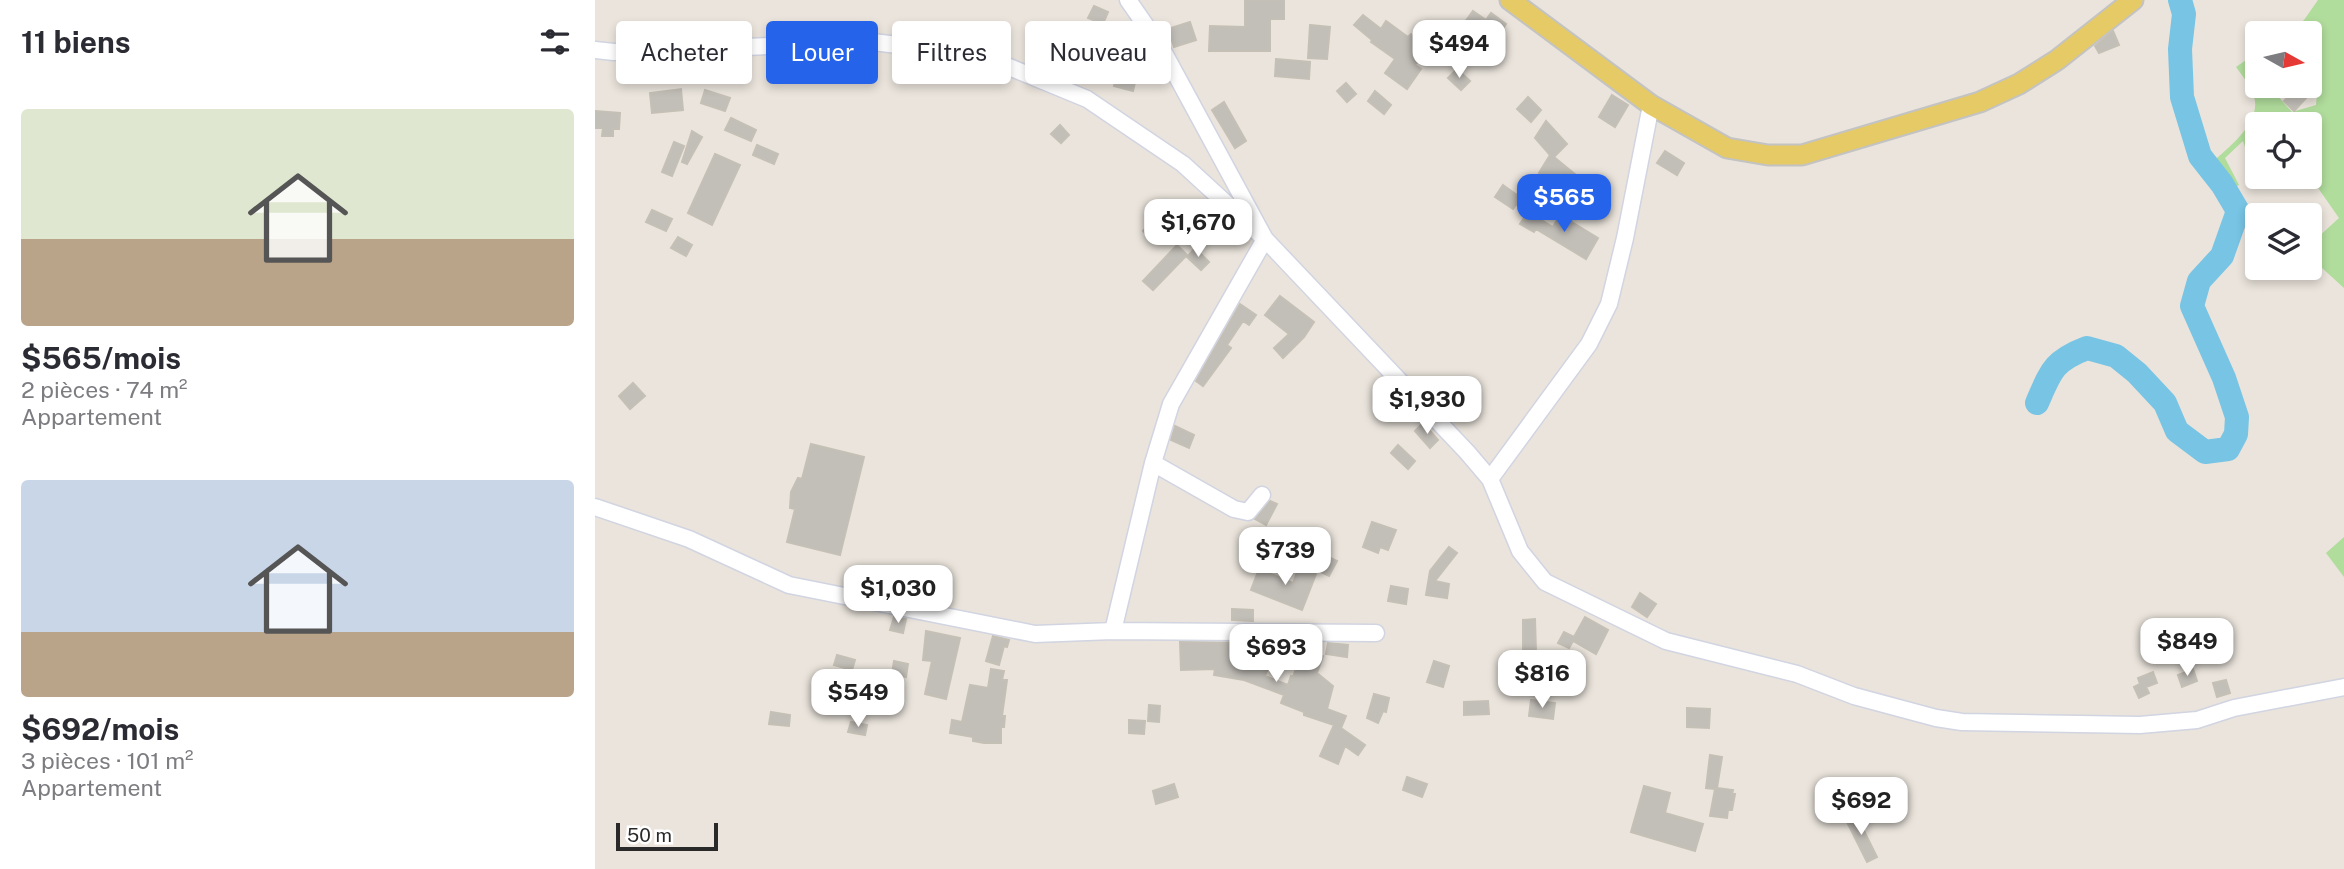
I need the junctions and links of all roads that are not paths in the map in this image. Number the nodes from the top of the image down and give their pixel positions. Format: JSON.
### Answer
{"nodes":[{"id":1,"x":1128,"y":0,"type":"edge"},
{"id":2,"x":1510,"y":0,"type":"edge"},
{"id":3,"x":2133,"y":0,"type":"edge"},
{"id":4,"x":595,"y":50,"type":"edge"},
{"id":5,"x":1651,"y":105,"type":"junction"},
{"id":6,"x":1265,"y":239,"type":"junction"},
{"id":7,"x":1153,"y":463,"type":"junction"},
{"id":8,"x":1490,"y":479,"type":"junction"},
{"id":9,"x":1262,"y":495,"type":"dead end"},
{"id":10,"x":595,"y":507,"type":"edge"},
{"id":11,"x":1113,"y":631,"type":"junction"},
{"id":12,"x":1376,"y":633,"type":"dead end"},
{"id":13,"x":2344,"y":687,"type":"edge"}],
"edges":[{"from":1,"to":6,"type":"street"},
{"from":2,"to":5,"type":"main road"},
{"from":3,"to":5,"type":"main road"},
{"from":4,"to":6,"type":"street"},
{"from":5,"to":8,"type":"street"},
{"from":6,"to":7,"type":"street"},
{"from":6,"to":8,"type":"street"},
{"from":7,"to":9,"type":"street"},
{"from":7,"to":11,"type":"street"},
{"from":8,"to":13,"type":"street"},
{"from":10,"to":11,"type":"street"},
{"from":11,"to":12,"type":"street"}]}
